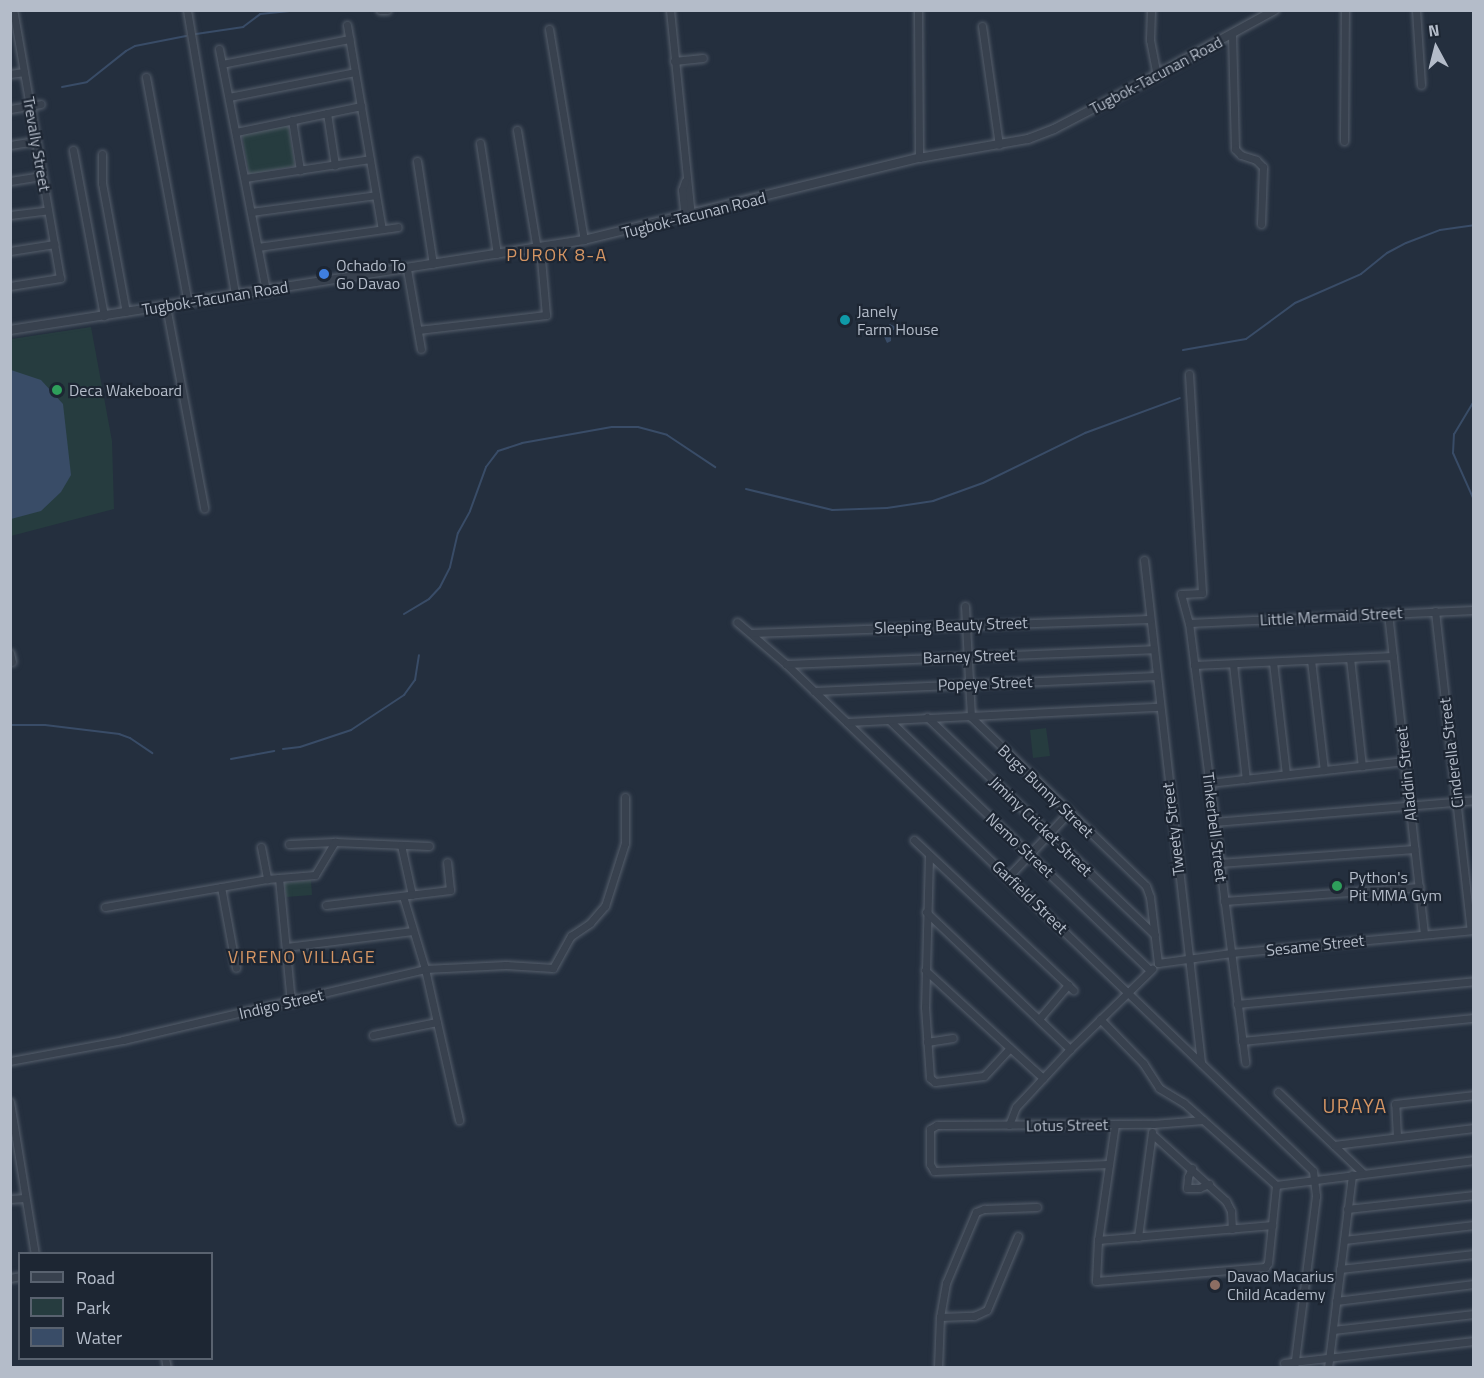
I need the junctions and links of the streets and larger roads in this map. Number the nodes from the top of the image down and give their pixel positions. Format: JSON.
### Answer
{"nodes":[{"id":1,"x":13,"y":10,"type":"edge"},
{"id":2,"x":187,"y":10,"type":"edge"},
{"id":3,"x":380,"y":10,"type":"edge"},
{"id":4,"x":387,"y":10,"type":"edge"},
{"id":5,"x":670,"y":10,"type":"edge"},
{"id":6,"x":918,"y":10,"type":"edge"},
{"id":7,"x":1151,"y":10,"type":"edge"},
{"id":8,"x":1275,"y":10,"type":"edge"},
{"id":9,"x":1345,"y":10,"type":"edge"},
{"id":10,"x":1416,"y":10,"type":"edge"},
{"id":11,"x":347,"y":25,"type":"dead end"},
{"id":12,"x":982,"y":26,"type":"dead end"},
{"id":13,"x":549,"y":29,"type":"dead end"},
{"id":14,"x":1232,"y":34,"type":"junction"},
{"id":15,"x":14,"y":39,"type":"edge"},
{"id":16,"x":350,"y":39,"type":"junction"},
{"id":17,"x":219,"y":49,"type":"dead end"},
{"id":18,"x":703,"y":58,"type":"dead end"},
{"id":19,"x":674,"y":61,"type":"junction"},
{"id":20,"x":222,"y":64,"type":"junction"},
{"id":21,"x":24,"y":72,"type":"junction"},
{"id":22,"x":355,"y":72,"type":"junction"},
{"id":23,"x":10,"y":74,"type":"edge"},
{"id":24,"x":1157,"y":75,"type":"junction"},
{"id":25,"x":146,"y":77,"type":"dead end"},
{"id":26,"x":1421,"y":86,"type":"dead end"},
{"id":27,"x":229,"y":97,"type":"junction"},
{"id":28,"x":41,"y":104,"type":"dead end"},
{"id":29,"x":30,"y":106,"type":"junction"},
{"id":30,"x":361,"y":106,"type":"junction"},
{"id":31,"x":10,"y":109,"type":"edge"},
{"id":32,"x":327,"y":113,"type":"junction"},
{"id":33,"x":292,"y":120,"type":"junction"},
{"id":34,"x":517,"y":130,"type":"dead end"},
{"id":35,"x":236,"y":132,"type":"junction"},
{"id":36,"x":36,"y":141,"type":"junction"},
{"id":37,"x":1344,"y":141,"type":"dead end"},
{"id":38,"x":480,"y":143,"type":"dead end"},
{"id":39,"x":10,"y":145,"type":"edge"},
{"id":40,"x":999,"y":145,"type":"junction"},
{"id":41,"x":73,"y":150,"type":"dead end"},
{"id":42,"x":102,"y":154,"type":"dead end"},
{"id":43,"x":919,"y":158,"type":"junction"},
{"id":44,"x":370,"y":159,"type":"junction"},
{"id":45,"x":417,"y":161,"type":"dead end"},
{"id":46,"x":335,"y":165,"type":"junction"},
{"id":47,"x":300,"y":170,"type":"junction"},
{"id":48,"x":42,"y":176,"type":"junction"},
{"id":49,"x":245,"y":178,"type":"junction"},
{"id":50,"x":10,"y":181,"type":"edge"},
{"id":51,"x":376,"y":195,"type":"junction"},
{"id":52,"x":48,"y":210,"type":"junction"},
{"id":53,"x":251,"y":212,"type":"junction"},
{"id":54,"x":10,"y":215,"type":"edge"},
{"id":55,"x":688,"y":216,"type":"junction"},
{"id":56,"x":1261,"y":224,"type":"dead end"},
{"id":57,"x":398,"y":226,"type":"dead end"},
{"id":58,"x":382,"y":229,"type":"junction"},
{"id":59,"x":584,"y":240,"type":"junction"},
{"id":60,"x":54,"y":244,"type":"junction"},
{"id":61,"x":258,"y":247,"type":"junction"},
{"id":62,"x":538,"y":248,"type":"junction"},
{"id":63,"x":10,"y":251,"type":"edge"},
{"id":64,"x":497,"y":254,"type":"junction"},
{"id":65,"x":433,"y":264,"type":"junction"},
{"id":66,"x":407,"y":268,"type":"junction"},
{"id":67,"x":10,"y":285,"type":"edge"},
{"id":68,"x":266,"y":291,"type":"junction"},
{"id":69,"x":235,"y":295,"type":"junction"},
{"id":70,"x":188,"y":303,"type":"junction"},
{"id":71,"x":166,"y":306,"type":"junction"},
{"id":72,"x":126,"y":312,"type":"junction"},
{"id":73,"x":104,"y":316,"type":"junction"},
{"id":74,"x":10,"y":330,"type":"edge"},
{"id":75,"x":418,"y":330,"type":"junction"},
{"id":76,"x":421,"y":349,"type":"dead end"},
{"id":77,"x":1189,"y":374,"type":"dead end"},
{"id":78,"x":204,"y":508,"type":"dead end"},
{"id":79,"x":1144,"y":560,"type":"dead end"},
{"id":80,"x":965,"y":606,"type":"dead end"},
{"id":81,"x":1473,"y":610,"type":"edge"},
{"id":82,"x":1435,"y":611,"type":"junction"},
{"id":83,"x":1388,"y":613,"type":"junction"},
{"id":84,"x":1150,"y":619,"type":"junction"},
{"id":85,"x":737,"y":622,"type":"dead end"},
{"id":86,"x":1189,"y":623,"type":"junction"},
{"id":87,"x":966,"y":624,"type":"junction"},
{"id":88,"x":752,"y":633,"type":"junction"},
{"id":89,"x":1153,"y":649,"type":"junction"},
{"id":90,"x":10,"y":653,"type":"edge"},
{"id":91,"x":967,"y":656,"type":"junction"},
{"id":92,"x":1393,"y":656,"type":"junction"},
{"id":93,"x":1350,"y":658,"type":"junction"},
{"id":94,"x":1311,"y":660,"type":"junction"},
{"id":95,"x":12,"y":662,"type":"dead end"},
{"id":96,"x":1273,"y":662,"type":"junction"},
{"id":97,"x":786,"y":664,"type":"junction"},
{"id":98,"x":1233,"y":664,"type":"junction"},
{"id":99,"x":1194,"y":665,"type":"junction"},
{"id":100,"x":1156,"y":676,"type":"junction"},
{"id":101,"x":969,"y":683,"type":"junction"},
{"id":102,"x":814,"y":691,"type":"junction"},
{"id":103,"x":1159,"y":706,"type":"junction"},
{"id":104,"x":970,"y":714,"type":"junction"},
{"id":105,"x":927,"y":717,"type":"junction"},
{"id":106,"x":889,"y":720,"type":"junction"},
{"id":107,"x":847,"y":722,"type":"junction"},
{"id":108,"x":1405,"y":761,"type":"junction"},
{"id":109,"x":1362,"y":766,"type":"junction"},
{"id":110,"x":1324,"y":770,"type":"junction"},
{"id":111,"x":1286,"y":774,"type":"junction"},
{"id":112,"x":1246,"y":779,"type":"junction"},
{"id":113,"x":1209,"y":783,"type":"junction"},
{"id":114,"x":625,"y":797,"type":"dead end"},
{"id":115,"x":1473,"y":800,"type":"edge"},
{"id":116,"x":1457,"y":801,"type":"junction"},
{"id":117,"x":1410,"y":805,"type":"junction"},
{"id":118,"x":1069,"y":812,"type":"junction"},
{"id":119,"x":1214,"y":822,"type":"junction"},
{"id":120,"x":1049,"y":834,"type":"junction"},
{"id":121,"x":914,"y":840,"type":"dead end"},
{"id":122,"x":335,"y":842,"type":"junction"},
{"id":123,"x":289,"y":844,"type":"dead end"},
{"id":124,"x":401,"y":845,"type":"junction"},
{"id":125,"x":429,"y":846,"type":"dead end"},
{"id":126,"x":261,"y":847,"type":"dead end"},
{"id":127,"x":1415,"y":849,"type":"junction"},
{"id":128,"x":1030,"y":854,"type":"junction"},
{"id":129,"x":929,"y":856,"type":"junction"},
{"id":130,"x":447,"y":862,"type":"dead end"},
{"id":131,"x":1219,"y":863,"type":"junction"},
{"id":132,"x":1008,"y":877,"type":"junction"},
{"id":133,"x":279,"y":878,"type":"junction"},
{"id":134,"x":267,"y":879,"type":"junction"},
{"id":135,"x":221,"y":887,"type":"junction"},
{"id":136,"x":1419,"y":887,"type":"junction"},
{"id":137,"x":412,"y":895,"type":"junction"},
{"id":138,"x":403,"y":896,"type":"junction"},
{"id":139,"x":1224,"y":901,"type":"junction"},
{"id":140,"x":326,"y":904,"type":"dead end"},
{"id":141,"x":105,"y":907,"type":"dead end"},
{"id":142,"x":926,"y":912,"type":"junction"},
{"id":143,"x":1472,"y":930,"type":"edge"},
{"id":144,"x":413,"y":931,"type":"junction"},
{"id":145,"x":1424,"y":934,"type":"junction"},
{"id":146,"x":1155,"y":935,"type":"junction"},
{"id":147,"x":286,"y":947,"type":"junction"},
{"id":148,"x":1231,"y":953,"type":"junction"},
{"id":149,"x":1189,"y":959,"type":"junction"},
{"id":150,"x":1158,"y":963,"type":"junction"},
{"id":151,"x":236,"y":968,"type":"dead end"},
{"id":152,"x":425,"y":969,"type":"junction"},
{"id":153,"x":925,"y":970,"type":"junction"},
{"id":154,"x":1150,"y":970,"type":"junction"},
{"id":155,"x":1473,"y":981,"type":"edge"},
{"id":156,"x":1128,"y":992,"type":"junction"},
{"id":157,"x":291,"y":1002,"type":"junction"},
{"id":158,"x":1237,"y":1004,"type":"junction"},
{"id":159,"x":1473,"y":1018,"type":"edge"},
{"id":160,"x":1039,"y":1019,"type":"junction"},
{"id":161,"x":1100,"y":1019,"type":"junction"},
{"id":162,"x":437,"y":1022,"type":"junction"},
{"id":163,"x":373,"y":1035,"type":"dead end"},
{"id":164,"x":953,"y":1038,"type":"dead end"},
{"id":165,"x":1242,"y":1041,"type":"junction"},
{"id":166,"x":927,"y":1042,"type":"junction"},
{"id":167,"x":1010,"y":1048,"type":"junction"},
{"id":168,"x":1070,"y":1049,"type":"junction"},
{"id":169,"x":10,"y":1061,"type":"edge"},
{"id":170,"x":1245,"y":1062,"type":"dead end"},
{"id":171,"x":1201,"y":1063,"type":"junction"},
{"id":172,"x":1042,"y":1078,"type":"junction"},
{"id":173,"x":1278,"y":1092,"type":"dead end"},
{"id":174,"x":1473,"y":1095,"type":"edge"},
{"id":175,"x":10,"y":1102,"type":"edge"},
{"id":176,"x":459,"y":1120,"type":"dead end"},
{"id":177,"x":1203,"y":1120,"type":"junction"},
{"id":178,"x":1115,"y":1124,"type":"junction"},
{"id":179,"x":1153,"y":1124,"type":"junction"},
{"id":180,"x":1009,"y":1125,"type":"junction"},
{"id":181,"x":1473,"y":1128,"type":"edge"},
{"id":182,"x":1152,"y":1134,"type":"junction"},
{"id":183,"x":1397,"y":1137,"type":"junction"},
{"id":184,"x":1334,"y":1145,"type":"junction"},
{"id":185,"x":1473,"y":1160,"type":"edge"},
{"id":186,"x":1109,"y":1164,"type":"junction"},
{"id":187,"x":1192,"y":1168,"type":"junction"},
{"id":188,"x":1363,"y":1173,"type":"junction"},
{"id":189,"x":1352,"y":1174,"type":"junction"},
{"id":190,"x":1316,"y":1179,"type":"junction"},
{"id":191,"x":1209,"y":1184,"type":"junction"},
{"id":192,"x":1276,"y":1185,"type":"junction"},
{"id":193,"x":1187,"y":1188,"type":"junction"},
{"id":194,"x":1181,"y":1195,"type":"dead end"},
{"id":195,"x":1473,"y":1195,"type":"edge"},
{"id":196,"x":26,"y":1198,"type":"junction"},
{"id":197,"x":10,"y":1199,"type":"edge"},
{"id":198,"x":1037,"y":1207,"type":"dead end"},
{"id":199,"x":1347,"y":1209,"type":"junction"},
{"id":200,"x":1272,"y":1225,"type":"junction"},
{"id":201,"x":1473,"y":1225,"type":"edge"},
{"id":202,"x":1232,"y":1229,"type":"junction"},
{"id":203,"x":1018,"y":1236,"type":"dead end"},
{"id":204,"x":1138,"y":1237,"type":"junction"},
{"id":205,"x":1098,"y":1240,"type":"junction"},
{"id":206,"x":1344,"y":1240,"type":"junction"},
{"id":207,"x":34,"y":1252,"type":"edge"},
{"id":208,"x":1473,"y":1254,"type":"edge"},
{"id":209,"x":1340,"y":1269,"type":"junction"},
{"id":210,"x":1473,"y":1284,"type":"edge"},
{"id":211,"x":1336,"y":1301,"type":"junction"},
{"id":212,"x":1473,"y":1314,"type":"edge"},
{"id":213,"x":940,"y":1317,"type":"junction"},
{"id":214,"x":1333,"y":1330,"type":"junction"},
{"id":215,"x":1473,"y":1341,"type":"edge"},
{"id":216,"x":1329,"y":1358,"type":"junction"},
{"id":217,"x":1284,"y":1363,"type":"dead end"},
{"id":218,"x":1295,"y":1365,"type":"edge"},
{"id":219,"x":938,"y":1368,"type":"edge"},
{"id":220,"x":1328,"y":1368,"type":"edge"}],
"edges":[{"from":1,"to":15,"type":"street","name":"Trevally Street"},
{"from":2,"to":69,"type":"street"},
{"from":3,"to":4,"type":"street"},
{"from":5,"to":19,"type":"street"},
{"from":6,"to":43,"type":"street"},
{"from":7,"to":24,"type":"street"},
{"from":8,"to":14,"type":"street","name":"Tugbok-Tacunan Road"},
{"from":9,"to":37,"type":"street"},
{"from":10,"to":26,"type":"street"},
{"from":11,"to":16,"type":"street"},
{"from":12,"to":40,"type":"street"},
{"from":13,"to":59,"type":"street"},
{"from":14,"to":24,"type":"street","name":"Tugbok-Tacunan Road"},
{"from":14,"to":56,"type":"street"},
{"from":15,"to":21,"type":"street","name":"Trevally Street"},
{"from":16,"to":20,"type":"street"},
{"from":16,"to":22,"type":"street"},
{"from":17,"to":20,"type":"street"},
{"from":18,"to":19,"type":"street"},
{"from":19,"to":55,"type":"street"},
{"from":20,"to":27,"type":"street"},
{"from":21,"to":23,"type":"street"},
{"from":21,"to":29,"type":"street","name":"Trevally Street"},
{"from":22,"to":27,"type":"street"},
{"from":22,"to":30,"type":"street"},
{"from":24,"to":40,"type":"street","name":"Tugbok-Tacunan Road"},
{"from":25,"to":70,"type":"street"},
{"from":27,"to":35,"type":"street"},
{"from":28,"to":29,"type":"street"},
{"from":29,"to":31,"type":"street"},
{"from":29,"to":36,"type":"street","name":"Trevally Street"},
{"from":30,"to":32,"type":"street"},
{"from":30,"to":44,"type":"street"},
{"from":32,"to":33,"type":"street"},
{"from":32,"to":46,"type":"street"},
{"from":33,"to":35,"type":"street"},
{"from":33,"to":47,"type":"street"},
{"from":34,"to":62,"type":"street"},
{"from":35,"to":49,"type":"street"},
{"from":36,"to":39,"type":"street"},
{"from":36,"to":48,"type":"street","name":"Trevally Street"},
{"from":38,"to":64,"type":"street"},
{"from":40,"to":43,"type":"street","name":"Tugbok-Tacunan Road"},
{"from":41,"to":73,"type":"street"},
{"from":42,"to":72,"type":"street"},
{"from":43,"to":55,"type":"street","name":"Tugbok-Tacunan Road"},
{"from":44,"to":46,"type":"street"},
{"from":44,"to":51,"type":"street"},
{"from":45,"to":65,"type":"street"},
{"from":46,"to":47,"type":"street"},
{"from":47,"to":49,"type":"street"},
{"from":48,"to":50,"type":"street"},
{"from":48,"to":52,"type":"street","name":"Trevally Street"},
{"from":49,"to":53,"type":"street"},
{"from":51,"to":53,"type":"street"},
{"from":51,"to":58,"type":"street"},
{"from":52,"to":54,"type":"street"},
{"from":52,"to":60,"type":"street","name":"Trevally Street"},
{"from":53,"to":61,"type":"street"},
{"from":55,"to":59,"type":"street","name":"Tugbok-Tacunan Road"},
{"from":57,"to":58,"type":"street"},
{"from":58,"to":61,"type":"street"},
{"from":59,"to":62,"type":"street","name":"Tugbok-Tacunan Road"},
{"from":60,"to":63,"type":"street"},
{"from":60,"to":67,"type":"street","name":"Trevally Street"},
{"from":61,"to":68,"type":"street"},
{"from":62,"to":64,"type":"street","name":"Tugbok-Tacunan Road"},
{"from":62,"to":75,"type":"street"},
{"from":64,"to":65,"type":"street","name":"Tugbok-Tacunan Road"},
{"from":65,"to":66,"type":"street","name":"Tugbok-Tacunan Road"},
{"from":66,"to":68,"type":"street","name":"Tugbok-Tacunan Road"},
{"from":66,"to":75,"type":"street"},
{"from":68,"to":69,"type":"street","name":"Tugbok-Tacunan Road"},
{"from":69,"to":70,"type":"street","name":"Tugbok-Tacunan Road"},
{"from":70,"to":71,"type":"street","name":"Tugbok-Tacunan Road"},
{"from":71,"to":72,"type":"street","name":"Tugbok-Tacunan Road"},
{"from":71,"to":78,"type":"street"},
{"from":72,"to":73,"type":"street","name":"Tugbok-Tacunan Road"},
{"from":73,"to":74,"type":"street","name":"Tugbok-Tacunan Road"},
{"from":75,"to":76,"type":"street"},
{"from":77,"to":86,"type":"street","name":"Tinkerbell Street"},
{"from":79,"to":84,"type":"street","name":"Tweety Street"},
{"from":80,"to":87,"type":"street"},
{"from":81,"to":82,"type":"street","name":"Little Mermaid Street"},
{"from":82,"to":83,"type":"street","name":"Little Mermaid Street"},
{"from":82,"to":116,"type":"street","name":"Cinderella Street"},
{"from":83,"to":86,"type":"street","name":"Little Mermaid Street"},
{"from":83,"to":92,"type":"street","name":"Aladdin Street"},
{"from":84,"to":87,"type":"street","name":"Sleeping Beauty Street"},
{"from":84,"to":89,"type":"street","name":"Tweety Street"},
{"from":85,"to":88,"type":"street","name":"Garfield Street"},
{"from":86,"to":99,"type":"street","name":"Tinkerbell Street"},
{"from":87,"to":88,"type":"street","name":"Sleeping Beauty Street"},
{"from":87,"to":91,"type":"street"},
{"from":88,"to":97,"type":"street","name":"Garfield Street"},
{"from":89,"to":91,"type":"street","name":"Barney Street"},
{"from":89,"to":100,"type":"street","name":"Tweety Street"},
{"from":90,"to":95,"type":"street"},
{"from":91,"to":97,"type":"street","name":"Barney Street"},
{"from":91,"to":101,"type":"street"},
{"from":92,"to":93,"type":"street"},
{"from":92,"to":108,"type":"street","name":"Aladdin Street"},
{"from":93,"to":94,"type":"street"},
{"from":93,"to":109,"type":"street"},
{"from":94,"to":96,"type":"street"},
{"from":94,"to":110,"type":"street"},
{"from":96,"to":98,"type":"street"},
{"from":96,"to":111,"type":"street"},
{"from":97,"to":102,"type":"street","name":"Garfield Street"},
{"from":98,"to":99,"type":"street"},
{"from":98,"to":112,"type":"street"},
{"from":99,"to":113,"type":"street","name":"Tinkerbell Street"},
{"from":100,"to":101,"type":"street","name":"Popeye Street"},
{"from":100,"to":103,"type":"street","name":"Tweety Street"},
{"from":101,"to":102,"type":"street","name":"Popeye Street"},
{"from":101,"to":104,"type":"street"},
{"from":102,"to":107,"type":"street","name":"Garfield Street"},
{"from":103,"to":104,"type":"street","name":"Popeye Street"},
{"from":103,"to":149,"type":"street","name":"Tweety Street"},
{"from":104,"to":105,"type":"street","name":"Popeye Street"},
{"from":104,"to":118,"type":"street","name":"Bugs Bunny Street"},
{"from":105,"to":106,"type":"street","name":"Popeye Street"},
{"from":105,"to":120,"type":"street","name":"Jiminy Cricket Street"},
{"from":106,"to":107,"type":"street","name":"Popeye Street"},
{"from":106,"to":128,"type":"street","name":"Nemo Street"},
{"from":107,"to":132,"type":"street","name":"Garfield Street"},
{"from":108,"to":109,"type":"street"},
{"from":108,"to":117,"type":"street","name":"Aladdin Street"},
{"from":109,"to":110,"type":"street"},
{"from":110,"to":111,"type":"street"},
{"from":111,"to":112,"type":"street"},
{"from":112,"to":113,"type":"street"},
{"from":113,"to":119,"type":"street","name":"Tinkerbell Street"},
{"from":114,"to":152,"type":"street","name":"Indigo Street"},
{"from":115,"to":116,"type":"street"},
{"from":116,"to":117,"type":"street"},
{"from":116,"to":143,"type":"street","name":"Cinderella Street"},
{"from":117,"to":119,"type":"street"},
{"from":117,"to":127,"type":"street","name":"Aladdin Street"},
{"from":118,"to":120,"type":"street"},
{"from":118,"to":146,"type":"street","name":"Bugs Bunny Street"},
{"from":119,"to":131,"type":"street","name":"Tinkerbell Street"},
{"from":120,"to":128,"type":"street"},
{"from":120,"to":146,"type":"street","name":"Jiminy Cricket Street"},
{"from":121,"to":129,"type":"street"},
{"from":122,"to":123,"type":"street"},
{"from":122,"to":124,"type":"street"},
{"from":122,"to":133,"type":"street"},
{"from":124,"to":125,"type":"street"},
{"from":124,"to":137,"type":"street"},
{"from":126,"to":134,"type":"street"},
{"from":127,"to":131,"type":"street"},
{"from":127,"to":136,"type":"street","name":"Aladdin Street"},
{"from":128,"to":132,"type":"street"},
{"from":128,"to":154,"type":"street","name":"Nemo Street"},
{"from":129,"to":142,"type":"street"},
{"from":129,"to":160,"type":"street"},
{"from":130,"to":137,"type":"street"},
{"from":131,"to":139,"type":"street","name":"Tinkerbell Street"},
{"from":132,"to":156,"type":"street","name":"Garfield Street"},
{"from":133,"to":134,"type":"street"},
{"from":133,"to":147,"type":"street"},
{"from":134,"to":135,"type":"street"},
{"from":135,"to":141,"type":"street"},
{"from":135,"to":151,"type":"street"},
{"from":136,"to":139,"type":"street"},
{"from":136,"to":145,"type":"street","name":"Aladdin Street"},
{"from":137,"to":138,"type":"street"},
{"from":138,"to":140,"type":"street"},
{"from":138,"to":144,"type":"street"},
{"from":139,"to":148,"type":"street","name":"Tinkerbell Street"},
{"from":142,"to":153,"type":"street"},
{"from":142,"to":160,"type":"street"},
{"from":143,"to":145,"type":"street","name":"Sesame Street"},
{"from":144,"to":147,"type":"street"},
{"from":144,"to":152,"type":"street"},
{"from":145,"to":148,"type":"street","name":"Sesame Street"},
{"from":146,"to":150,"type":"street","name":"Bugs Bunny Street"},
{"from":147,"to":157,"type":"street"},
{"from":148,"to":149,"type":"street","name":"Sesame Street"},
{"from":148,"to":158,"type":"street","name":"Tinkerbell Street"},
{"from":149,"to":150,"type":"street","name":"Sesame Street"},
{"from":149,"to":171,"type":"street","name":"Tweety Street"},
{"from":150,"to":154,"type":"street"},
{"from":152,"to":157,"type":"street","name":"Indigo Street"},
{"from":152,"to":162,"type":"street"},
{"from":153,"to":166,"type":"street"},
{"from":153,"to":167,"type":"street"},
{"from":154,"to":156,"type":"street"},
{"from":155,"to":158,"type":"street"},
{"from":156,"to":161,"type":"street"},
{"from":156,"to":171,"type":"street","name":"Garfield Street"},
{"from":157,"to":169,"type":"street","name":"Indigo Street"},
{"from":158,"to":165,"type":"street","name":"Tinkerbell Street"},
{"from":159,"to":165,"type":"street"},
{"from":160,"to":168,"type":"street"},
{"from":161,"to":168,"type":"street"},
{"from":161,"to":177,"type":"street"},
{"from":162,"to":163,"type":"street"},
{"from":162,"to":176,"type":"street"},
{"from":164,"to":166,"type":"street"},
{"from":165,"to":170,"type":"street","name":"Tinkerbell Street"},
{"from":166,"to":167,"type":"street"},
{"from":167,"to":172,"type":"street"},
{"from":168,"to":172,"type":"street"},
{"from":171,"to":190,"type":"street","name":"Garfield Street"},
{"from":172,"to":180,"type":"street"},
{"from":173,"to":184,"type":"street"},
{"from":174,"to":183,"type":"street"},
{"from":175,"to":196,"type":"street"},
{"from":177,"to":179,"type":"street","name":"Lotus Street"},
{"from":177,"to":192,"type":"street"},
{"from":178,"to":179,"type":"street","name":"Lotus Street"},
{"from":178,"to":180,"type":"street","name":"Lotus Street"},
{"from":178,"to":186,"type":"street"},
{"from":179,"to":182,"type":"street"},
{"from":180,"to":186,"type":"street","name":"Lotus Street"},
{"from":181,"to":183,"type":"street"},
{"from":182,"to":187,"type":"street"},
{"from":182,"to":204,"type":"street"},
{"from":183,"to":184,"type":"street"},
{"from":184,"to":188,"type":"street"},
{"from":185,"to":188,"type":"street"},
{"from":186,"to":205,"type":"street"},
{"from":187,"to":191,"type":"street"},
{"from":187,"to":193,"type":"street"},
{"from":188,"to":189,"type":"street"},
{"from":189,"to":190,"type":"street"},
{"from":189,"to":199,"type":"street"},
{"from":190,"to":192,"type":"street"},
{"from":190,"to":218,"type":"street"},
{"from":191,"to":193,"type":"street"},
{"from":191,"to":202,"type":"street"},
{"from":192,"to":200,"type":"street"},
{"from":193,"to":194,"type":"street"},
{"from":195,"to":199,"type":"street"},
{"from":196,"to":197,"type":"street"},
{"from":196,"to":207,"type":"street"},
{"from":198,"to":213,"type":"street"},
{"from":199,"to":206,"type":"street"},
{"from":200,"to":202,"type":"street"},
{"from":200,"to":205,"type":"street"},
{"from":201,"to":206,"type":"street"},
{"from":202,"to":204,"type":"street"},
{"from":203,"to":213,"type":"street"},
{"from":204,"to":205,"type":"street"},
{"from":206,"to":209,"type":"street"},
{"from":208,"to":209,"type":"street"},
{"from":209,"to":211,"type":"street"},
{"from":210,"to":211,"type":"street"},
{"from":211,"to":214,"type":"street"},
{"from":212,"to":214,"type":"street"},
{"from":213,"to":219,"type":"street"},
{"from":214,"to":216,"type":"street"},
{"from":215,"to":216,"type":"street"},
{"from":216,"to":218,"type":"street"},
{"from":216,"to":220,"type":"street"},
{"from":217,"to":218,"type":"street"}]}
